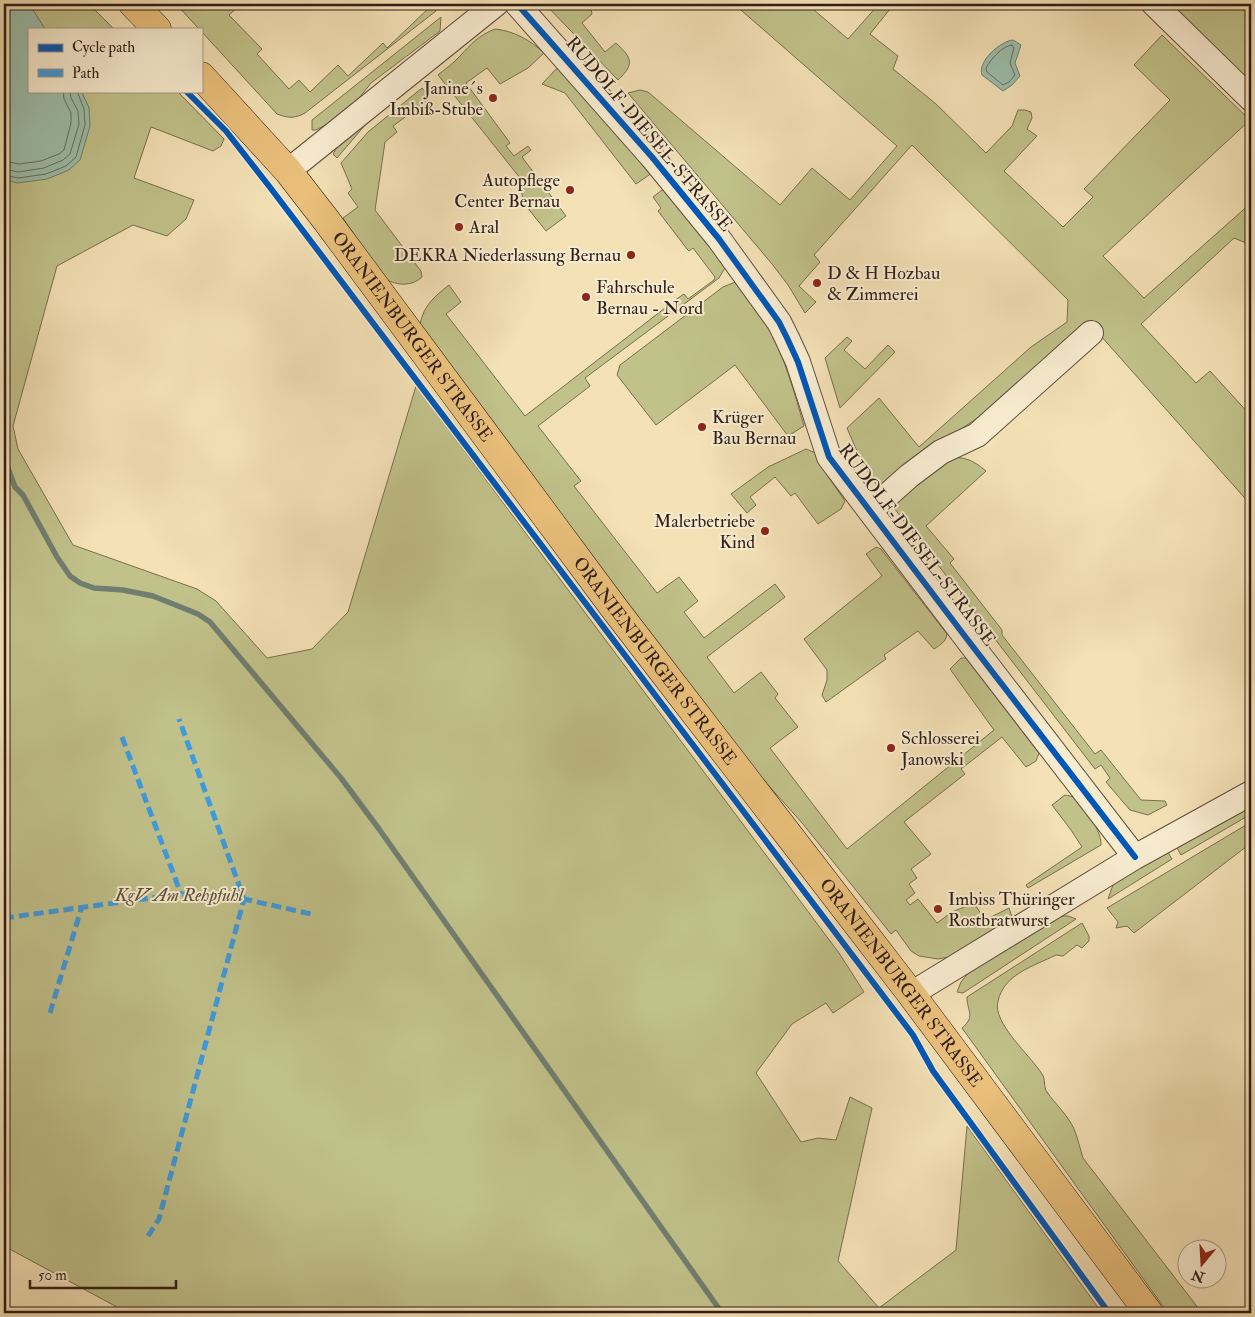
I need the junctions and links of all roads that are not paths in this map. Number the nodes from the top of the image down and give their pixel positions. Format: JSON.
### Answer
{"nodes":[{"id":1,"x":133,"y":4,"type":"edge"},
{"id":2,"x":496,"y":4,"type":"edge"},
{"id":3,"x":517,"y":4,"type":"edge"},
{"id":4,"x":1154,"y":4,"type":"edge"},
{"id":5,"x":156,"y":28,"type":"edge"},
{"id":6,"x":202,"y":77,"type":"edge"},
{"id":7,"x":1251,"y":99,"type":"edge"},
{"id":8,"x":288,"y":171,"type":"junction"},
{"id":9,"x":1091,"y":333,"type":"dead end"},
{"id":10,"x":870,"y":511,"type":"junction"},
{"id":11,"x":1251,"y":792,"type":"edge"},
{"id":12,"x":1135,"y":856,"type":"junction"},
{"id":13,"x":911,"y":994,"type":"junction"},
{"id":14,"x":1149,"y":1313,"type":"edge"}],
"edges":[{"from":1,"to":5,"type":"main road"},
{"from":2,"to":8,"type":"street"},
{"from":3,"to":10,"type":"street","name":"RUDOLF-DIESEL-STRASSE"},
{"from":4,"to":7,"type":"street"},
{"from":6,"to":8,"type":"main road","name":"ORANIENBURGER STRASSE"},
{"from":8,"to":13,"type":"main road","name":"ORANIENBURGER STRASSE"},
{"from":9,"to":10,"type":"street","name":"RUDOLF-DIESEL-STRASSE"},
{"from":10,"to":12,"type":"street","name":"RUDOLF-DIESEL-STRASSE"},
{"from":11,"to":12,"type":"street"},
{"from":12,"to":13,"type":"street"},
{"from":13,"to":14,"type":"main road","name":"ORANIENBURGER STRASSE"}]}
